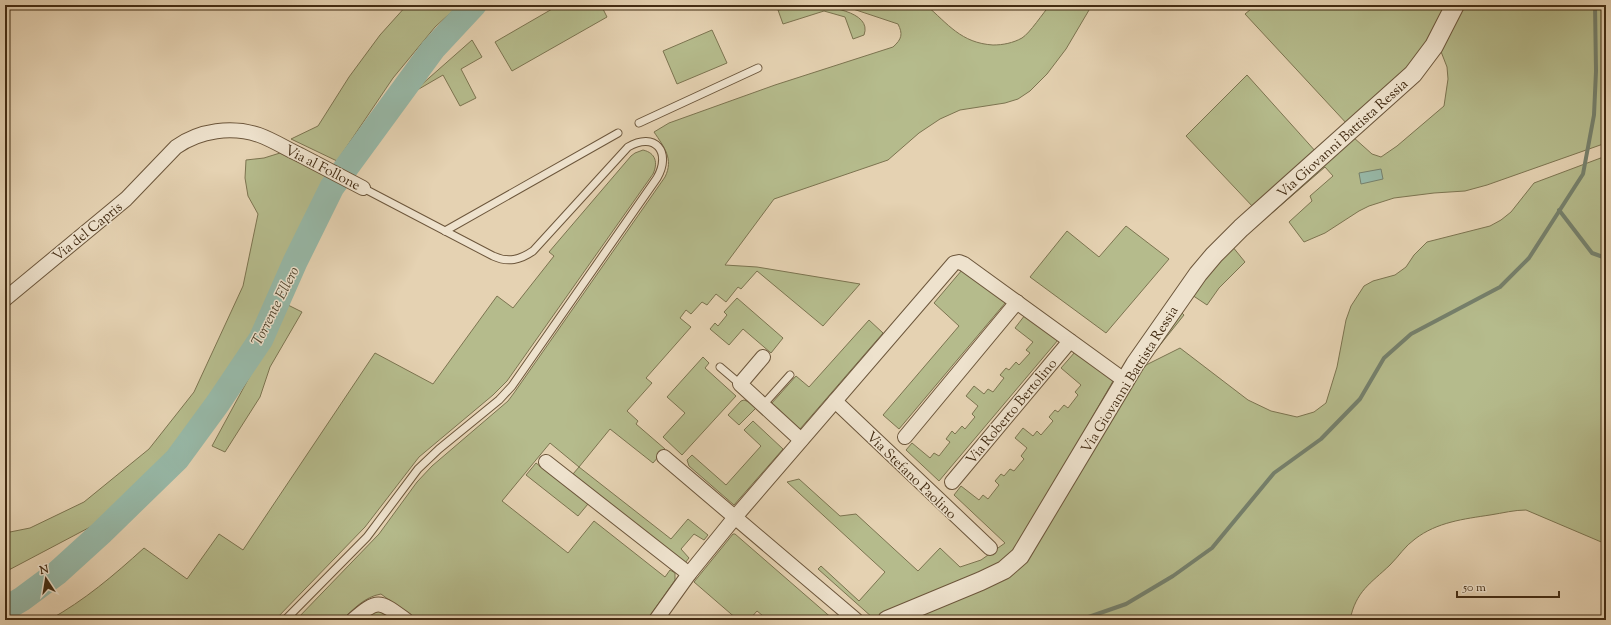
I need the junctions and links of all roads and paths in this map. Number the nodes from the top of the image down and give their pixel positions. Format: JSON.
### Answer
{"nodes":[{"id":1,"x":1456,"y":5,"type":"edge"},
{"id":2,"x":758,"y":68,"type":"dead end"},
{"id":3,"x":639,"y":123,"type":"dead end"},
{"id":4,"x":618,"y":134,"type":"dead end"},
{"id":5,"x":165,"y":158,"type":"joint"},
{"id":6,"x":363,"y":188,"type":"joint"},
{"id":7,"x":445,"y":231,"type":"junction"},
{"id":8,"x":5,"y":299,"type":"edge"},
{"id":9,"x":1017,"y":302,"type":"junction"},
{"id":10,"x":1070,"y":341,"type":"junction"},
{"id":11,"x":764,"y":357,"type":"dead end"},
{"id":12,"x":720,"y":366,"type":"dead end"},
{"id":13,"x":790,"y":374,"type":"dead end"},
{"id":14,"x":1124,"y":380,"type":"junction"},
{"id":15,"x":740,"y":384,"type":"junction"},
{"id":16,"x":835,"y":401,"type":"junction"},
{"id":17,"x":763,"y":405,"type":"junction"},
{"id":18,"x":904,"y":437,"type":"dead end"},
{"id":19,"x":802,"y":440,"type":"junction"},
{"id":20,"x":664,"y":456,"type":"dead end"},
{"id":21,"x":546,"y":462,"type":"dead end"},
{"id":22,"x":952,"y":482,"type":"dead end"},
{"id":23,"x":736,"y":516,"type":"junction"},
{"id":24,"x":990,"y":548,"type":"dead end"},
{"id":25,"x":689,"y":574,"type":"junction"},
{"id":26,"x":285,"y":620,"type":"edge"},
{"id":27,"x":353,"y":620,"type":"edge"},
{"id":28,"x":406,"y":620,"type":"edge"},
{"id":29,"x":656,"y":620,"type":"edge"},
{"id":30,"x":856,"y":620,"type":"edge"},
{"id":31,"x":887,"y":620,"type":"edge"}],
"edges":[{"from":1,"to":14,"type":"street","name":"Via Giovanni Battista Ressia"},
{"from":2,"to":3,"type":"lane"},
{"from":4,"to":7,"type":"lane"},
{"from":5,"to":6,"type":"street","name":"Via al Follone"},
{"from":5,"to":8,"type":"street","name":"Via del Capris"},
{"from":6,"to":7,"type":"lane","name":"Via al Follone"},
{"from":7,"to":26,"type":"lane","name":"Via al Follone"},
{"from":9,"to":10,"type":"street"},
{"from":9,"to":16,"type":"street"},
{"from":9,"to":18,"type":"street"},
{"from":10,"to":14,"type":"street"},
{"from":10,"to":22,"type":"street","name":"Via Roberto Bertolino"},
{"from":11,"to":15,"type":"street"},
{"from":12,"to":15,"type":"lane"},
{"from":13,"to":17,"type":"lane"},
{"from":14,"to":31,"type":"street","name":"Via Giovanni Battista Ressia"},
{"from":15,"to":17,"type":"street"},
{"from":16,"to":19,"type":"street"},
{"from":16,"to":24,"type":"street","name":"Via Stefano Paolino"},
{"from":17,"to":19,"type":"street"},
{"from":19,"to":23,"type":"street"},
{"from":20,"to":23,"type":"street"},
{"from":21,"to":25,"type":"street"},
{"from":23,"to":25,"type":"street"},
{"from":23,"to":30,"type":"street"},
{"from":25,"to":29,"type":"street"},
{"from":27,"to":28,"type":"street"}]}
